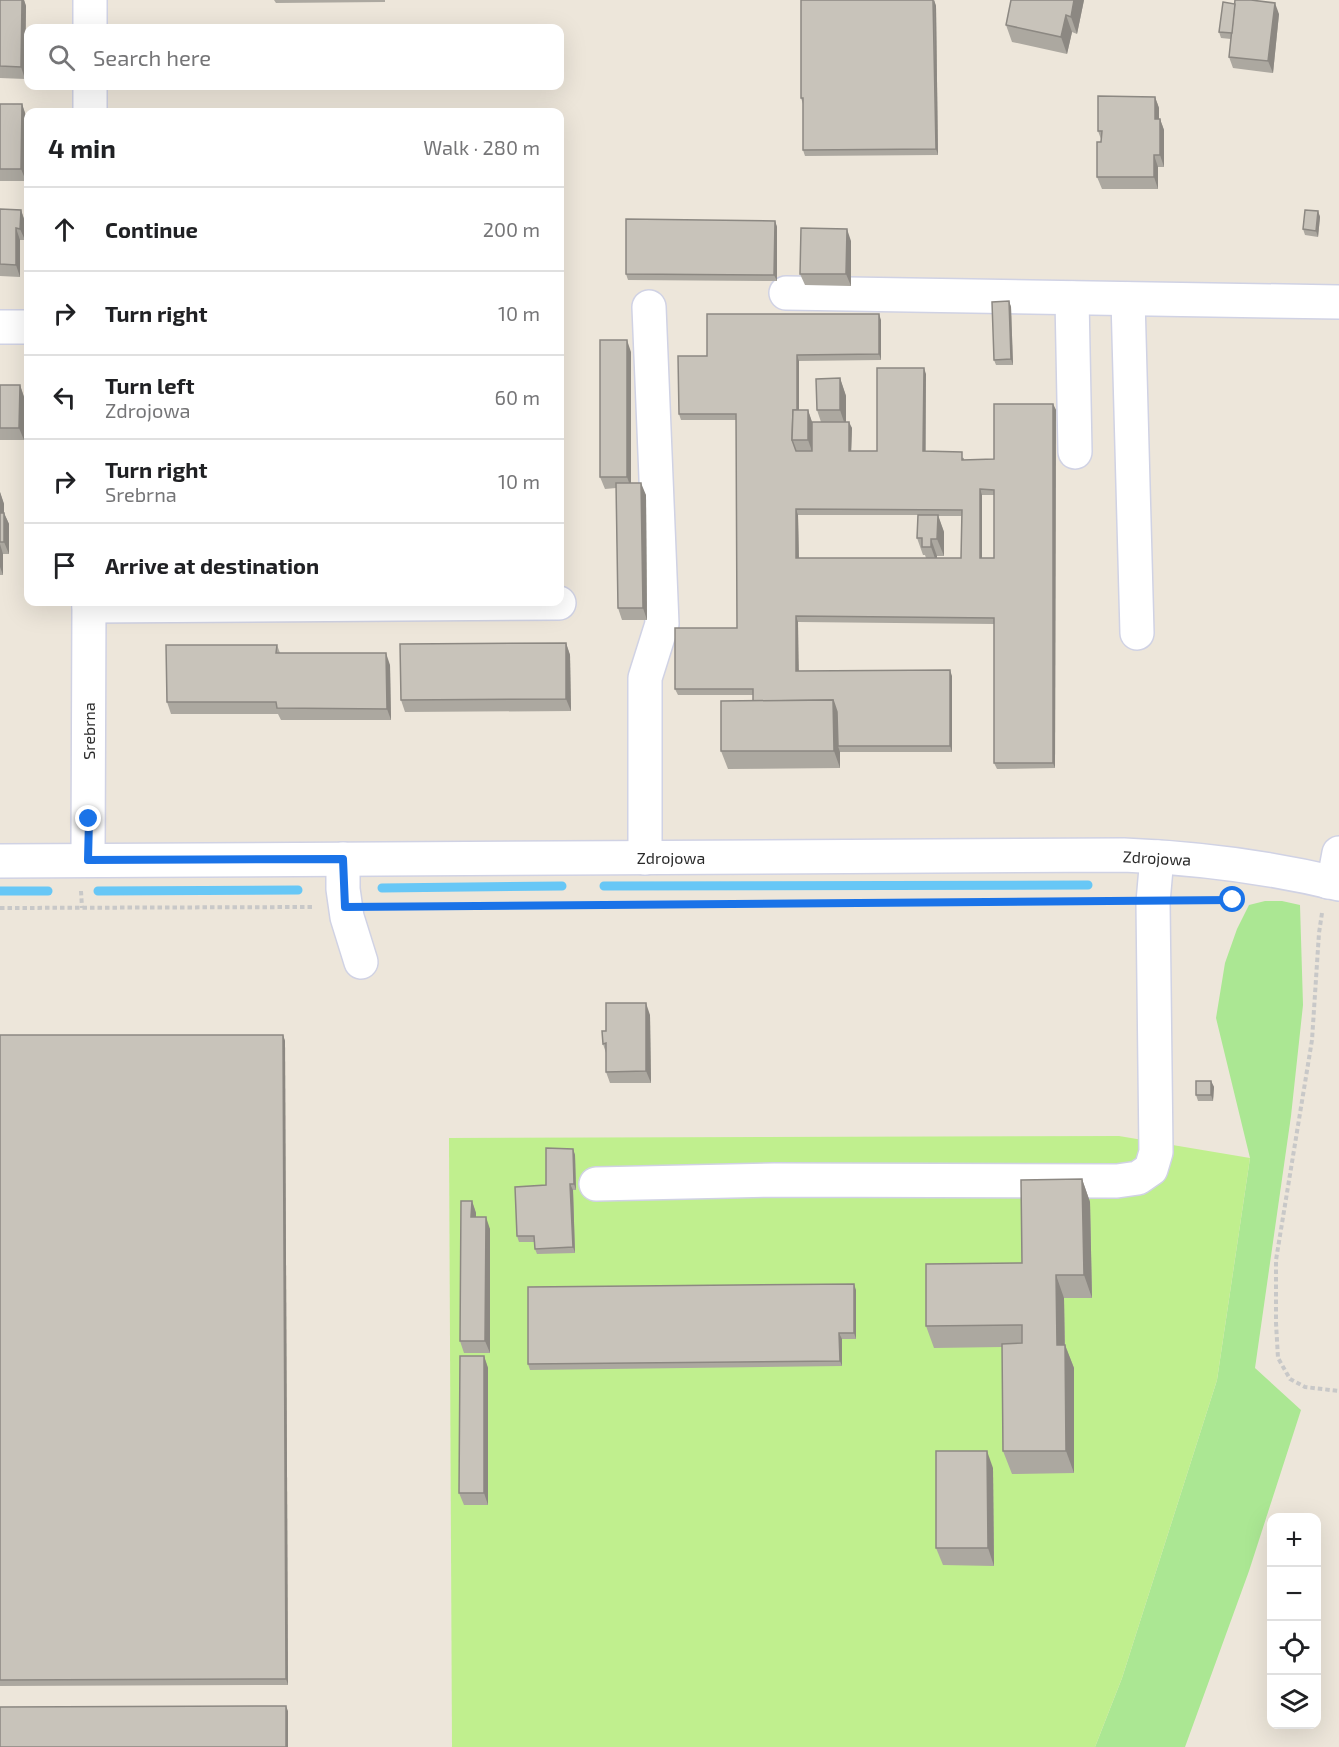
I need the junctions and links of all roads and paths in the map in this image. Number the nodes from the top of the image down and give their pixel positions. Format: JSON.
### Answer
{"nodes":[{"id":1,"x":90,"y":0,"type":"edge"},
{"id":2,"x":90,"y":24,"type":"edge"},
{"id":3,"x":90,"y":90,"type":"edge"},
{"id":4,"x":90,"y":108,"type":"edge"},
{"id":5,"x":786,"y":293,"type":"dead end"},
{"id":6,"x":1072,"y":298,"type":"junction"},
{"id":7,"x":1128,"y":298,"type":"junction"},
{"id":8,"x":1339,"y":302,"type":"edge"},
{"id":9,"x":649,"y":307,"type":"dead end"},
{"id":10,"x":0,"y":327,"type":"edge"},
{"id":11,"x":24,"y":327,"type":"edge"},
{"id":12,"x":1075,"y":452,"type":"dead end"},
{"id":13,"x":89,"y":606,"type":"edge"},
{"id":14,"x":1137,"y":633,"type":"dead end"},
{"id":15,"x":1157,"y":857,"type":"junction"},
{"id":16,"x":645,"y":858,"type":"junction"},
{"id":17,"x":343,"y":859,"type":"junction"},
{"id":18,"x":88,"y":860,"type":"junction"},
{"id":19,"x":0,"y":861,"type":"edge"},
{"id":20,"x":1335,"y":873,"type":"edge"},
{"id":21,"x":1242,"y":896,"type":"dead end"},
{"id":22,"x":1153,"y":902,"type":"junction"},
{"id":23,"x":345,"y":907,"type":"junction"},
{"id":24,"x":0,"y":908,"type":"edge"},
{"id":25,"x":361,"y":962,"type":"dead end"},
{"id":26,"x":596,"y":1184,"type":"dead end"},
{"id":27,"x":1339,"y":1391,"type":"edge"}],
"edges":[{"from":1,"to":2,"type":"street"},
{"from":3,"to":4,"type":"street"},
{"from":5,"to":6,"type":"street"},
{"from":6,"to":7,"type":"street"},
{"from":6,"to":12,"type":"street"},
{"from":7,"to":8,"type":"street"},
{"from":7,"to":14,"type":"street"},
{"from":9,"to":16,"type":"street"},
{"from":10,"to":11,"type":"street"},
{"from":13,"to":18,"type":"street","name":"Srebrna"},
{"from":15,"to":16,"type":"street","name":"Zdrojowa"},
{"from":15,"to":20,"type":"street","name":"Zdrojowa"},
{"from":15,"to":22,"type":"street"},
{"from":16,"to":17,"type":"street","name":"Zdrojowa"},
{"from":17,"to":18,"type":"street","name":"Zdrojowa"},
{"from":17,"to":23,"type":"street"},
{"from":18,"to":19,"type":"street","name":"Zdrojowa"},
{"from":20,"to":27,"type":"path"},
{"from":21,"to":22,"type":"path"},
{"from":22,"to":23,"type":"path"},
{"from":22,"to":26,"type":"street"},
{"from":23,"to":24,"type":"path"},
{"from":23,"to":25,"type":"street"}]}
